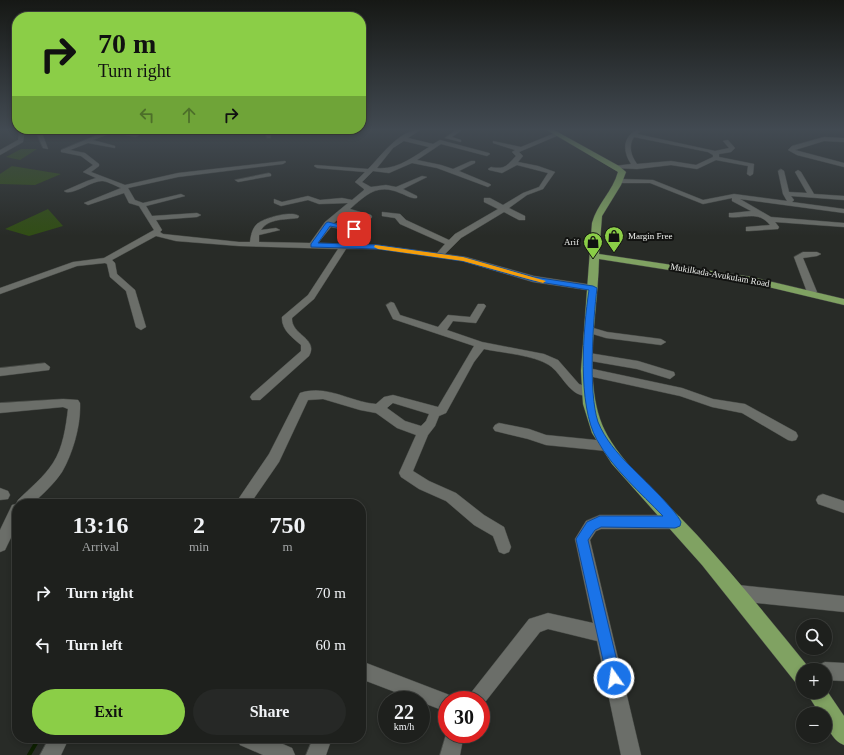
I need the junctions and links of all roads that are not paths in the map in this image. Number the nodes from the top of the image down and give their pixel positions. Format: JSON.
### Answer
{"nodes":[{"id":1,"x":97,"y":165,"type":"edge"},
{"id":2,"x":280,"y":165,"type":"edge"},
{"id":3,"x":375,"y":165,"type":"edge"},
{"id":4,"x":402,"y":165,"type":"edge"},
{"id":5,"x":435,"y":165,"type":"edge"},
{"id":6,"x":467,"y":165,"type":"edge"},
{"id":7,"x":512,"y":165,"type":"edge"},
{"id":8,"x":527,"y":165,"type":"edge"},
{"id":9,"x":614,"y":165,"type":"edge"},
{"id":10,"x":652,"y":165,"type":"edge"},
{"id":11,"x":686,"y":165,"type":"edge"},
{"id":12,"x":700,"y":165,"type":"edge"},
{"id":13,"x":752,"y":165,"type":"edge"},
{"id":14,"x":317,"y":166,"type":"dead end"},
{"id":15,"x":617,"y":167,"type":"junction"},
{"id":16,"x":637,"y":167,"type":"joint"},
{"id":17,"x":491,"y":169,"type":"dead end"},
{"id":18,"x":371,"y":170,"type":"junction"},
{"id":19,"x":781,"y":170,"type":"dead end"},
{"id":20,"x":453,"y":172,"type":"junction"},
{"id":21,"x":798,"y":172,"type":"dead end"},
{"id":22,"x":750,"y":174,"type":"dead end"},
{"id":23,"x":238,"y":176,"type":"junction"},
{"id":24,"x":269,"y":176,"type":"dead end"},
{"id":25,"x":424,"y":177,"type":"dead end"},
{"id":26,"x":106,"y":179,"type":"junction"},
{"id":27,"x":620,"y":181,"type":"junction"},
{"id":28,"x":488,"y":185,"type":"dead end"},
{"id":29,"x":125,"y":189,"type":"junction"},
{"id":30,"x":369,"y":189,"type":"junction"},
{"id":31,"x":397,"y":189,"type":"junction"},
{"id":32,"x":67,"y":191,"type":"dead end"},
{"id":33,"x":786,"y":194,"type":"junction"},
{"id":34,"x":729,"y":196,"type":"junction"},
{"id":35,"x":812,"y":196,"type":"junction"},
{"id":36,"x":181,"y":197,"type":"dead end"},
{"id":37,"x":416,"y":197,"type":"dead end"},
{"id":38,"x":844,"y":198,"type":"edge"},
{"id":39,"x":276,"y":200,"type":"dead end"},
{"id":40,"x":486,"y":200,"type":"dead end"},
{"id":41,"x":353,"y":202,"type":"junction"},
{"id":42,"x":88,"y":203,"type":"dead end"},
{"id":43,"x":142,"y":204,"type":"junction"},
{"id":44,"x":794,"y":205,"type":"junction"},
{"id":45,"x":505,"y":208,"type":"junction"},
{"id":46,"x":344,"y":209,"type":"junction"},
{"id":47,"x":844,"y":211,"type":"edge"},
{"id":48,"x":758,"y":213,"type":"junction"},
{"id":49,"x":197,"y":214,"type":"dead end"},
{"id":50,"x":385,"y":214,"type":"dead end"},
{"id":51,"x":732,"y":215,"type":"dead end"},
{"id":52,"x":295,"y":216,"type":"dead end"},
{"id":53,"x":151,"y":218,"type":"junction"},
{"id":54,"x":522,"y":218,"type":"dead end"},
{"id":55,"x":769,"y":219,"type":"junction"},
{"id":56,"x":328,"y":224,"type":"junction"},
{"id":57,"x":844,"y":226,"type":"edge"},
{"id":58,"x":749,"y":229,"type":"dead end"},
{"id":59,"x":276,"y":230,"type":"dead end"},
{"id":60,"x":156,"y":233,"type":"junction"},
{"id":61,"x":256,"y":233,"type":"junction"},
{"id":62,"x":450,"y":244,"type":"junction"},
{"id":63,"x":254,"y":245,"type":"junction"},
{"id":64,"x":313,"y":245,"type":"junction"},
{"id":65,"x":343,"y":247,"type":"junction"},
{"id":66,"x":817,"y":254,"type":"dead end"},
{"id":67,"x":439,"y":256,"type":"junction"},
{"id":68,"x":595,"y":256,"type":"junction"},
{"id":69,"x":106,"y":260,"type":"junction"},
{"id":70,"x":593,"y":288,"type":"junction"},
{"id":71,"x":0,"y":291,"type":"edge"},
{"id":72,"x":812,"y":292,"type":"junction"},
{"id":73,"x":844,"y":302,"type":"edge"},
{"id":74,"x":391,"y":305,"type":"dead end"},
{"id":75,"x":481,"y":306,"type":"dead end"},
{"id":76,"x":141,"y":327,"type":"dead end"},
{"id":77,"x":590,"y":330,"type":"junction"},
{"id":78,"x":441,"y":331,"type":"junction"},
{"id":79,"x":661,"y":342,"type":"dead end"},
{"id":80,"x":481,"y":345,"type":"junction"},
{"id":81,"x":589,"y":357,"type":"junction"},
{"id":82,"x":45,"y":367,"type":"dead end"},
{"id":83,"x":0,"y":372,"type":"edge"},
{"id":84,"x":588,"y":372,"type":"junction"},
{"id":85,"x":670,"y":375,"type":"dead end"},
{"id":86,"x":588,"y":392,"type":"junction"},
{"id":87,"x":256,"y":396,"type":"dead end"},
{"id":88,"x":0,"y":408,"type":"edge"},
{"id":89,"x":379,"y":409,"type":"junction"},
{"id":90,"x":435,"y":412,"type":"junction"},
{"id":91,"x":499,"y":428,"type":"dead end"},
{"id":92,"x":423,"y":432,"type":"junction"},
{"id":93,"x":792,"y":436,"type":"dead end"},
{"id":94,"x":606,"y":446,"type":"junction"},
{"id":95,"x":28,"y":499,"type":"edge"},
{"id":96,"x":245,"y":499,"type":"edge"},
{"id":97,"x":823,"y":500,"type":"dead end"},
{"id":98,"x":844,"y":507,"type":"edge"},
{"id":99,"x":12,"y":520,"type":"edge"},
{"id":100,"x":675,"y":522,"type":"junction"},
{"id":101,"x":0,"y":545,"type":"edge"},
{"id":102,"x":504,"y":547,"type":"dead end"},
{"id":103,"x":738,"y":593,"type":"junction"},
{"id":104,"x":844,"y":604,"type":"edge"},
{"id":105,"x":604,"y":634,"type":"junction"},
{"id":106,"x":796,"y":666,"type":"edge"},
{"id":107,"x":832,"y":671,"type":"edge"},
{"id":108,"x":366,"y":672,"type":"edge"},
{"id":109,"x":844,"y":672,"type":"edge"},
{"id":110,"x":483,"y":691,"type":"edge"},
{"id":111,"x":821,"y":699,"type":"edge"},
{"id":112,"x":438,"y":700,"type":"edge"},
{"id":113,"x":844,"y":735,"type":"edge"},
{"id":114,"x":57,"y":743,"type":"edge"},
{"id":115,"x":258,"y":743,"type":"edge"},
{"id":116,"x":321,"y":743,"type":"edge"},
{"id":117,"x":453,"y":743,"type":"edge"},
{"id":118,"x":50,"y":755,"type":"edge"},
{"id":119,"x":285,"y":755,"type":"edge"},
{"id":120,"x":316,"y":755,"type":"edge"},
{"id":121,"x":450,"y":755,"type":"edge"},
{"id":122,"x":631,"y":755,"type":"edge"}],
"edges":[{"from":1,"to":26,"type":"street"},
{"from":2,"to":23,"type":"street"},
{"from":3,"to":18,"type":"street"},
{"from":4,"to":18,"type":"street"},
{"from":5,"to":20,"type":"street"},
{"from":6,"to":20,"type":"street"},
{"from":7,"to":17,"type":"street"},
{"from":8,"to":45,"type":"street"},
{"from":9,"to":15,"type":"main road"},
{"from":10,"to":16,"type":"street"},
{"from":11,"to":12,"type":"street"},
{"from":13,"to":22,"type":"street"},
{"from":14,"to":18,"type":"street"},
{"from":15,"to":16,"type":"street"},
{"from":15,"to":27,"type":"main road"},
{"from":18,"to":30,"type":"street"},
{"from":19,"to":33,"type":"street"},
{"from":20,"to":28,"type":"street"},
{"from":21,"to":35,"type":"street"},
{"from":23,"to":24,"type":"street"},
{"from":23,"to":29,"type":"street"},
{"from":25,"to":31,"type":"street"},
{"from":26,"to":29,"type":"street"},
{"from":26,"to":32,"type":"street"},
{"from":27,"to":34,"type":"street"},
{"from":27,"to":68,"type":"main road"},
{"from":29,"to":42,"type":"street"},
{"from":29,"to":43,"type":"street"},
{"from":30,"to":31,"type":"street"},
{"from":30,"to":41,"type":"street"},
{"from":31,"to":37,"type":"street"},
{"from":33,"to":35,"type":"street"},
{"from":33,"to":44,"type":"street"},
{"from":34,"to":44,"type":"street"},
{"from":34,"to":48,"type":"street"},
{"from":35,"to":38,"type":"street"},
{"from":36,"to":43,"type":"street"},
{"from":39,"to":41,"type":"street"},
{"from":40,"to":45,"type":"street"},
{"from":41,"to":46,"type":"street"},
{"from":43,"to":53,"type":"street"},
{"from":44,"to":47,"type":"street"},
{"from":45,"to":54,"type":"street"},
{"from":45,"to":62,"type":"street"},
{"from":46,"to":56,"type":"street"},
{"from":46,"to":56,"type":"street"},
{"from":48,"to":51,"type":"street"},
{"from":48,"to":55,"type":"street"},
{"from":49,"to":53,"type":"street"},
{"from":50,"to":62,"type":"street"},
{"from":52,"to":61,"type":"street"},
{"from":53,"to":60,"type":"street"},
{"from":55,"to":57,"type":"street"},
{"from":55,"to":58,"type":"street"},
{"from":56,"to":64,"type":"street"},
{"from":59,"to":61,"type":"street"},
{"from":60,"to":63,"type":"street"},
{"from":60,"to":69,"type":"street"},
{"from":61,"to":63,"type":"street"},
{"from":62,"to":67,"type":"street"},
{"from":63,"to":64,"type":"street"},
{"from":64,"to":65,"type":"street"},
{"from":65,"to":67,"type":"street"},
{"from":65,"to":87,"type":"street"},
{"from":66,"to":72,"type":"street"},
{"from":67,"to":70,"type":"street"},
{"from":68,"to":70,"type":"main road"},
{"from":68,"to":72,"type":"main road","name":"Mukilkada-Avukulam Road"},
{"from":69,"to":71,"type":"street"},
{"from":69,"to":76,"type":"street"},
{"from":70,"to":77,"type":"main road"},
{"from":72,"to":73,"type":"main road","name":"Mukilkada-Avukulam Road"},
{"from":74,"to":78,"type":"street"},
{"from":75,"to":78,"type":"street"},
{"from":77,"to":79,"type":"street"},
{"from":77,"to":81,"type":"main road"},
{"from":78,"to":80,"type":"street"},
{"from":80,"to":86,"type":"street"},
{"from":80,"to":90,"type":"street"},
{"from":81,"to":84,"type":"main road"},
{"from":81,"to":85,"type":"street"},
{"from":82,"to":83,"type":"street"},
{"from":84,"to":86,"type":"main road"},
{"from":84,"to":93,"type":"street"},
{"from":86,"to":94,"type":"main road"},
{"from":88,"to":95,"type":"street"},
{"from":89,"to":90,"type":"street"},
{"from":89,"to":92,"type":"street"},
{"from":89,"to":96,"type":"street"},
{"from":90,"to":92,"type":"street"},
{"from":91,"to":94,"type":"street"},
{"from":92,"to":102,"type":"street"},
{"from":94,"to":100,"type":"main road"},
{"from":97,"to":98,"type":"street"},
{"from":99,"to":101,"type":"street"},
{"from":100,"to":103,"type":"main road"},
{"from":100,"to":105,"type":"street"},
{"from":103,"to":104,"type":"street"},
{"from":103,"to":106,"type":"main road"},
{"from":105,"to":110,"type":"street"},
{"from":105,"to":122,"type":"street"},
{"from":107,"to":109,"type":"street"},
{"from":108,"to":112,"type":"street"},
{"from":111,"to":113,"type":"main road"},
{"from":114,"to":118,"type":"street"},
{"from":115,"to":119,"type":"street"},
{"from":116,"to":120,"type":"street"},
{"from":117,"to":121,"type":"street"}]}
